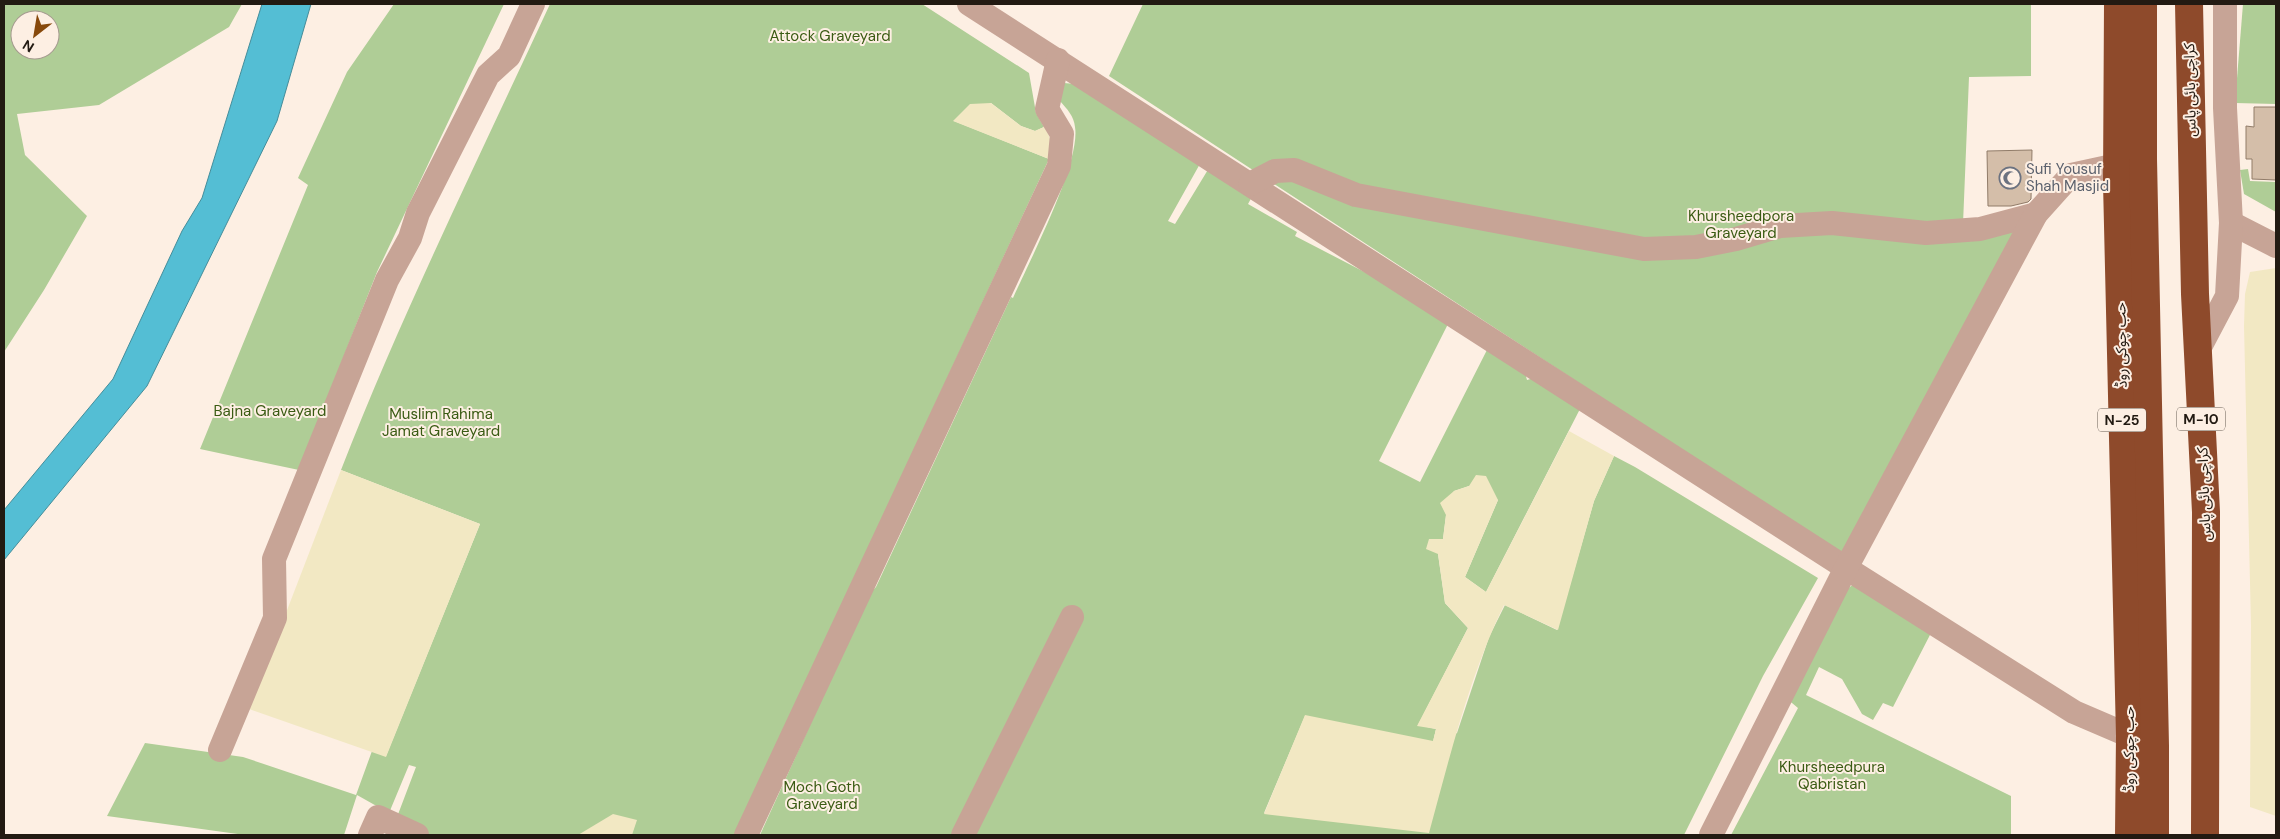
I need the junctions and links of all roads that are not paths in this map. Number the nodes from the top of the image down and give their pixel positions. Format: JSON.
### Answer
{"nodes":[{"id":1,"x":533,"y":4,"type":"edge"},
{"id":2,"x":969,"y":4,"type":"edge"},
{"id":3,"x":2118,"y":4,"type":"edge"},
{"id":4,"x":2143,"y":4,"type":"edge"},
{"id":5,"x":2189,"y":4,"type":"edge"},
{"id":6,"x":2225,"y":4,"type":"edge"},
{"id":7,"x":1001,"y":12,"type":"edge"},
{"id":8,"x":1058,"y":60,"type":"junction"},
{"id":9,"x":2117,"y":166,"type":"junction"},
{"id":10,"x":1250,"y":184,"type":"junction"},
{"id":11,"x":2036,"y":214,"type":"junction"},
{"id":12,"x":2231,"y":222,"type":"junction"},
{"id":13,"x":2276,"y":246,"type":"edge"},
{"id":14,"x":2198,"y":351,"type":"junction"},
{"id":15,"x":1846,"y":568,"type":"junction"},
{"id":16,"x":1072,"y":617,"type":"dead end"},
{"id":17,"x":2130,"y":736,"type":"junction"},
{"id":18,"x":220,"y":750,"type":"dead end"},
{"id":19,"x":370,"y":835,"type":"edge"},
{"id":20,"x":418,"y":835,"type":"edge"},
{"id":21,"x":746,"y":835,"type":"edge"},
{"id":22,"x":963,"y":835,"type":"edge"},
{"id":23,"x":1712,"y":835,"type":"edge"},
{"id":24,"x":2129,"y":835,"type":"edge"},
{"id":25,"x":2155,"y":835,"type":"edge"},
{"id":26,"x":2205,"y":835,"type":"edge"}],
"edges":[{"from":1,"to":18,"type":"street"},
{"from":2,"to":7,"type":"street"},
{"from":3,"to":9,"type":"highway","name":"حب چوکی روڈ","number":"N-25"},
{"from":4,"to":25,"type":"highway"},
{"from":5,"to":14,"type":"highway","name":"کراچی بائی پاس","number":"M-10"},
{"from":6,"to":12,"type":"street"},
{"from":7,"to":8,"type":"street"},
{"from":8,"to":10,"type":"street"},
{"from":8,"to":21,"type":"street"},
{"from":9,"to":11,"type":"street"},
{"from":9,"to":17,"type":"highway","name":"حب چوکی روڈ","number":"N-25"},
{"from":10,"to":11,"type":"street"},
{"from":10,"to":15,"type":"street"},
{"from":11,"to":15,"type":"street"},
{"from":12,"to":13,"type":"street"},
{"from":12,"to":14,"type":"street"},
{"from":14,"to":26,"type":"highway","name":"کراچی بائی پاس","number":"M-10"},
{"from":15,"to":17,"type":"street"},
{"from":15,"to":23,"type":"street"},
{"from":16,"to":22,"type":"street"},
{"from":17,"to":24,"type":"highway","name":"حب چوکی روڈ","number":"N-25"},
{"from":19,"to":20,"type":"street"}]}
